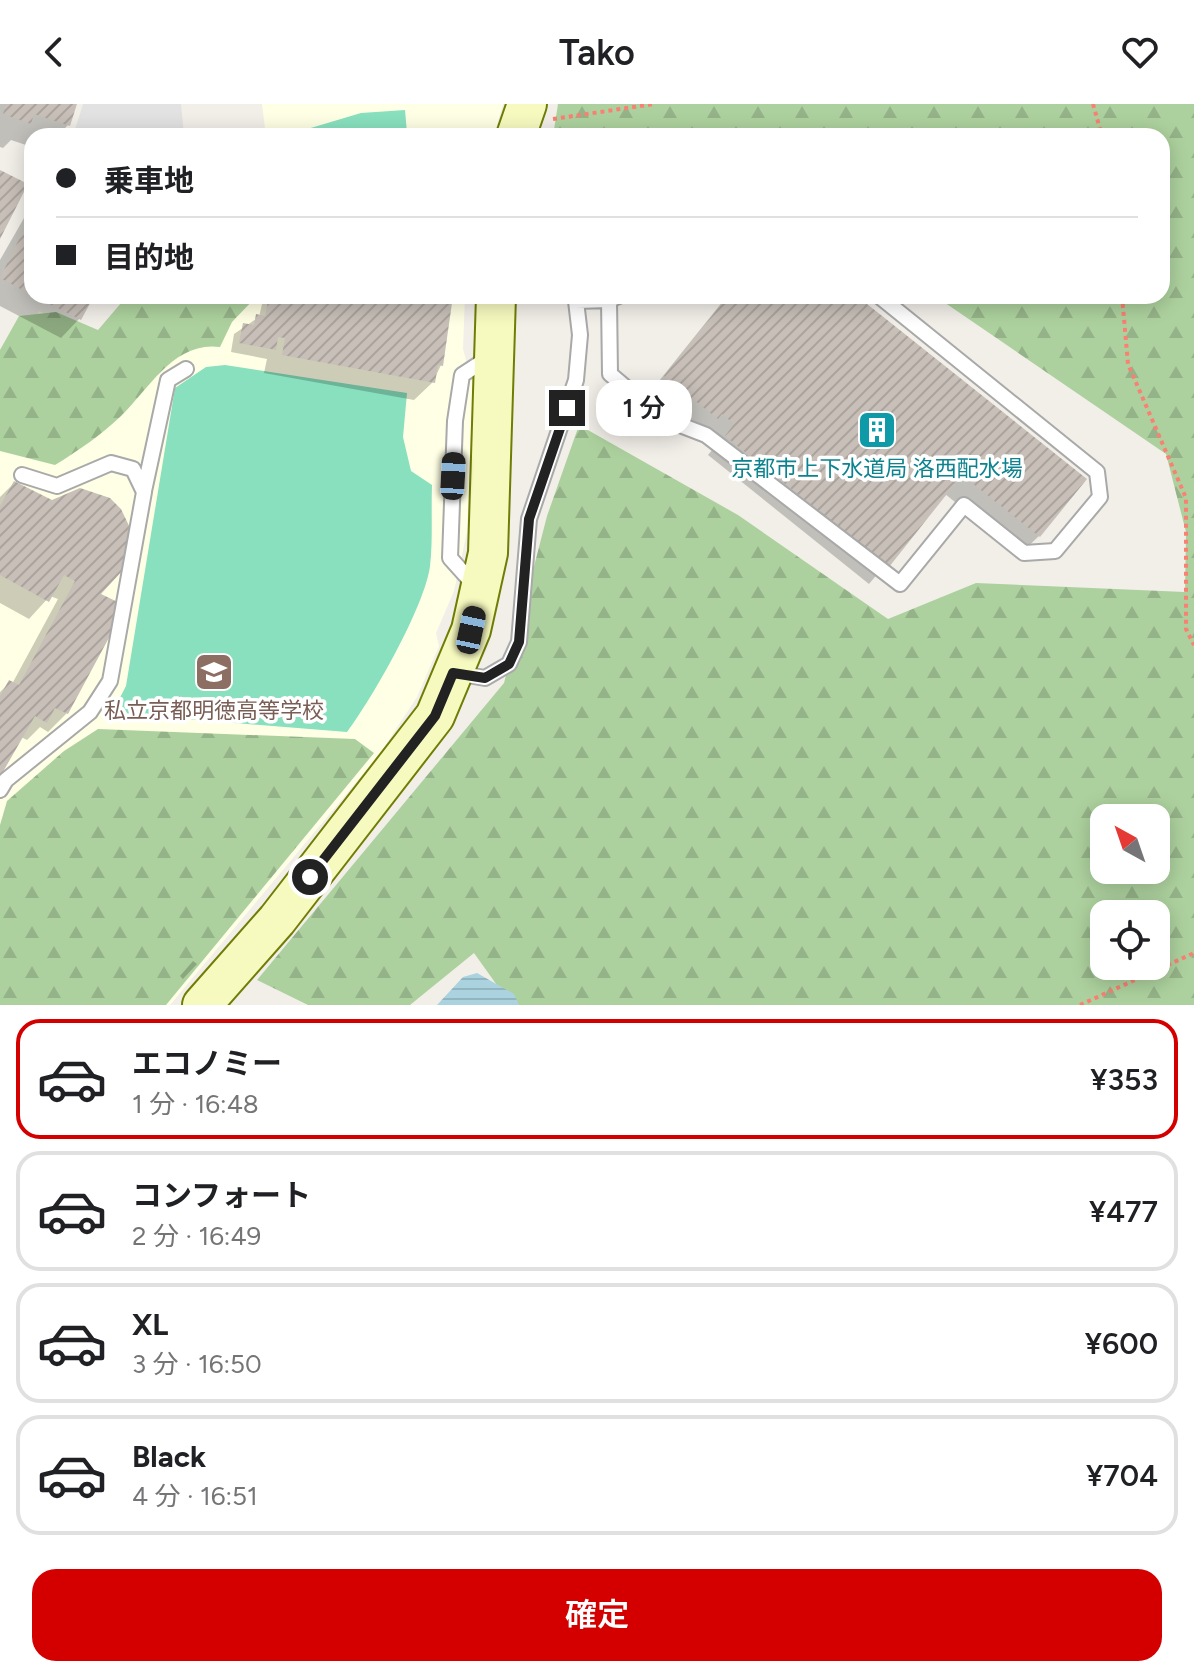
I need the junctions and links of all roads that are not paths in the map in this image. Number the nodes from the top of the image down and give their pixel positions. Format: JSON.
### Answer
{"nodes":[{"id":1,"x":496,"y":304,"type":"edge"},
{"id":2,"x":576,"y":304,"type":"edge"},
{"id":3,"x":614,"y":304,"type":"edge"},
{"id":4,"x":889,"y":304,"type":"edge"},
{"id":5,"x":186,"y":369,"type":"dead end"},
{"id":6,"x":22,"y":475,"type":"dead end"},
{"id":7,"x":144,"y":492,"type":"junction"},
{"id":8,"x":453,"y":673,"type":"junction"},
{"id":9,"x":0,"y":790,"type":"edge"},
{"id":10,"x":202,"y":1005,"type":"edge"}],
"edges":[{"from":1,"to":8,"type":"street"},
{"from":2,"to":8,"type":"lane"},
{"from":3,"to":4,"type":"lane"},
{"from":5,"to":7,"type":"lane"},
{"from":6,"to":7,"type":"lane"},
{"from":7,"to":9,"type":"lane"},
{"from":8,"to":10,"type":"street"}]}
